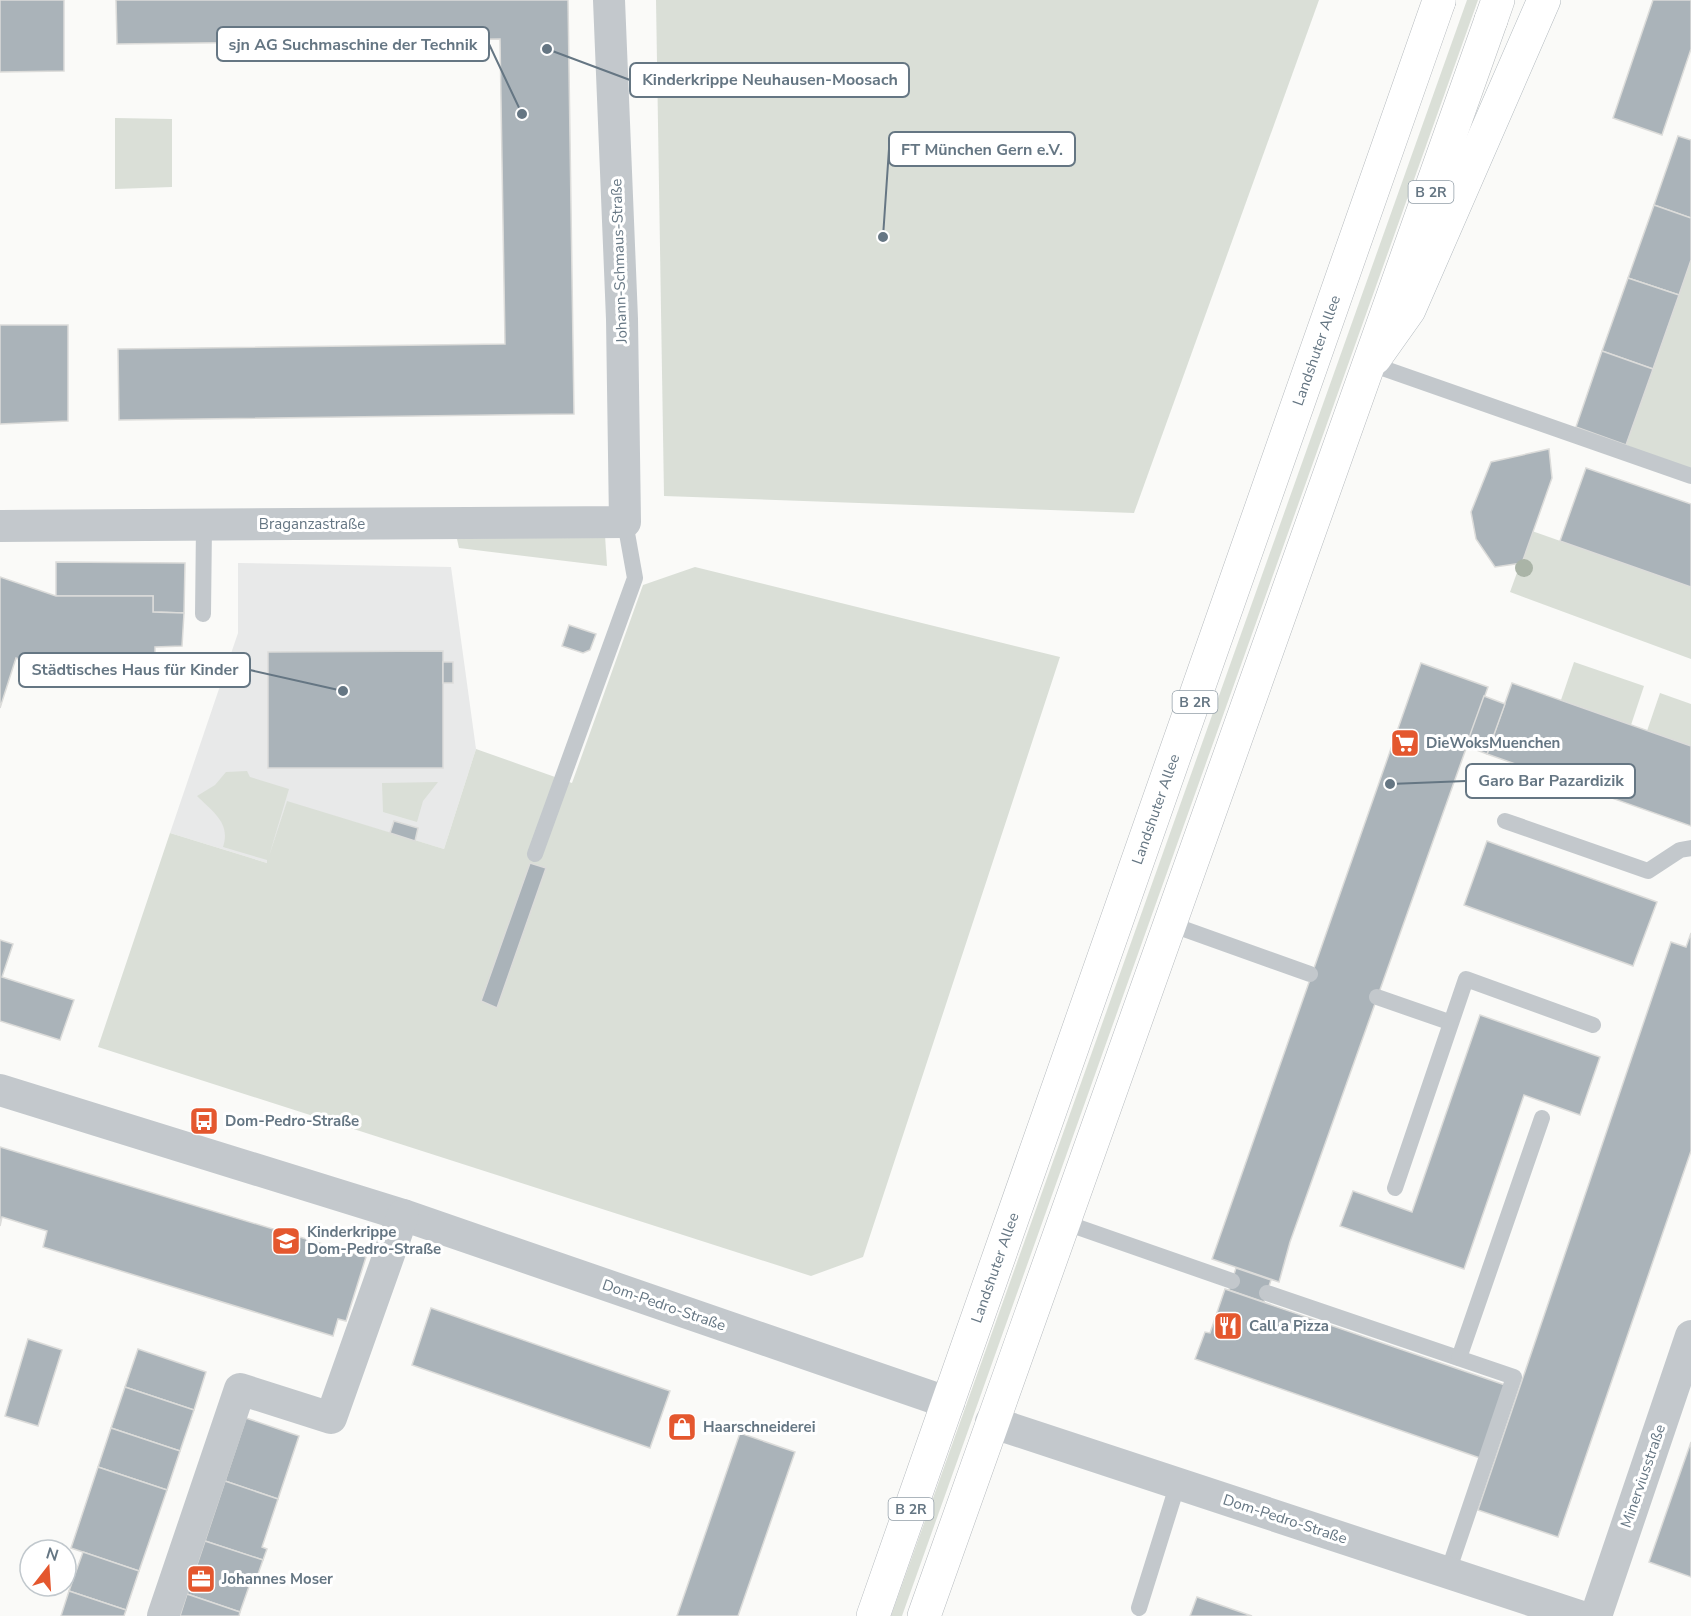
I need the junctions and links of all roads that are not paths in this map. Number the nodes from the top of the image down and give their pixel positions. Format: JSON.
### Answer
{"nodes":[{"id":1,"x":609,"y":0,"type":"edge"},
{"id":2,"x":1439,"y":0,"type":"edge"},
{"id":3,"x":1544,"y":0,"type":"edge"},
{"id":4,"x":1495,"y":10,"type":"edge"},
{"id":5,"x":1371,"y":364,"type":"junction"},
{"id":6,"x":1691,"y":476,"type":"edge"},
{"id":7,"x":625,"y":522,"type":"junction"},
{"id":8,"x":204,"y":525,"type":"junction"},
{"id":9,"x":0,"y":526,"type":"edge"},
{"id":10,"x":203,"y":614,"type":"dead end"},
{"id":11,"x":1505,"y":821,"type":"dead end"},
{"id":12,"x":1691,"y":848,"type":"edge"},
{"id":13,"x":535,"y":854,"type":"dead end"},
{"id":14,"x":1170,"y":924,"type":"junction"},
{"id":15,"x":1310,"y":974,"type":"dead end"},
{"id":16,"x":1377,"y":997,"type":"dead end"},
{"id":17,"x":1449,"y":1022,"type":"junction"},
{"id":18,"x":1593,"y":1025,"type":"dead end"},
{"id":19,"x":0,"y":1090,"type":"edge"},
{"id":20,"x":1542,"y":1118,"type":"dead end"},
{"id":21,"x":1395,"y":1188,"type":"dead end"},
{"id":22,"x":403,"y":1215,"type":"junction"},
{"id":23,"x":1063,"y":1222,"type":"junction"},
{"id":24,"x":1232,"y":1281,"type":"dead end"},
{"id":25,"x":1267,"y":1293,"type":"dead end"},
{"id":26,"x":1691,"y":1336,"type":"edge"},
{"id":27,"x":1459,"y":1358,"type":"junction"},
{"id":28,"x":949,"y":1403,"type":"junction"},
{"id":29,"x":991,"y":1422,"type":"junction"},
{"id":30,"x":1178,"y":1483,"type":"junction"},
{"id":31,"x":1448,"y":1572,"type":"junction"},
{"id":32,"x":1497,"y":1603,"type":"edge"},
{"id":33,"x":1139,"y":1608,"type":"dead end"},
{"id":34,"x":163,"y":1616,"type":"edge"},
{"id":35,"x":873,"y":1616,"type":"edge"},
{"id":36,"x":924,"y":1616,"type":"edge"},
{"id":37,"x":1579,"y":1616,"type":"edge"},
{"id":38,"x":1596,"y":1616,"type":"edge"}],
"edges":[{"from":1,"to":7,"type":"street","name":"Johann-Schmaus-Straße"},
{"from":2,"to":28,"type":"main road","name":"Landshuter Allee","number":"B 2R"},
{"from":3,"to":5,"type":"main road"},
{"from":4,"to":5,"type":"main road","number":"B 2R"},
{"from":5,"to":6,"type":"lane"},
{"from":5,"to":14,"type":"main road","number":"B 2R"},
{"from":7,"to":8,"type":"street","name":"Braganzastraße"},
{"from":7,"to":13,"type":"lane"},
{"from":8,"to":9,"type":"street","name":"Braganzastraße"},
{"from":8,"to":10,"type":"lane"},
{"from":11,"to":12,"type":"lane"},
{"from":14,"to":15,"type":"lane"},
{"from":14,"to":23,"type":"main road","number":"B 2R"},
{"from":16,"to":17,"type":"lane"},
{"from":17,"to":18,"type":"lane"},
{"from":17,"to":21,"type":"lane"},
{"from":19,"to":22,"type":"street","name":"Dom-Pedro-Straße"},
{"from":20,"to":27,"type":"lane"},
{"from":22,"to":28,"type":"street","name":"Dom-Pedro-Straße"},
{"from":22,"to":34,"type":"street"},
{"from":23,"to":24,"type":"lane"},
{"from":23,"to":29,"type":"main road","number":"B 2R"},
{"from":25,"to":27,"type":"lane"},
{"from":26,"to":38,"type":"street","name":"Minerviusstraße"},
{"from":27,"to":31,"type":"lane"},
{"from":28,"to":35,"type":"main road","name":"Landshuter Allee","number":"B 2R"},
{"from":29,"to":30,"type":"street","name":"Dom-Pedro-Straße"},
{"from":29,"to":36,"type":"main road","number":"B 2R"},
{"from":30,"to":31,"type":"street","name":"Dom-Pedro-Straße"},
{"from":30,"to":33,"type":"lane"},
{"from":31,"to":32,"type":"street","name":"Dom-Pedro-Straße"},
{"from":32,"to":37,"type":"street","name":"Dom-Pedro-Straße"}]}
